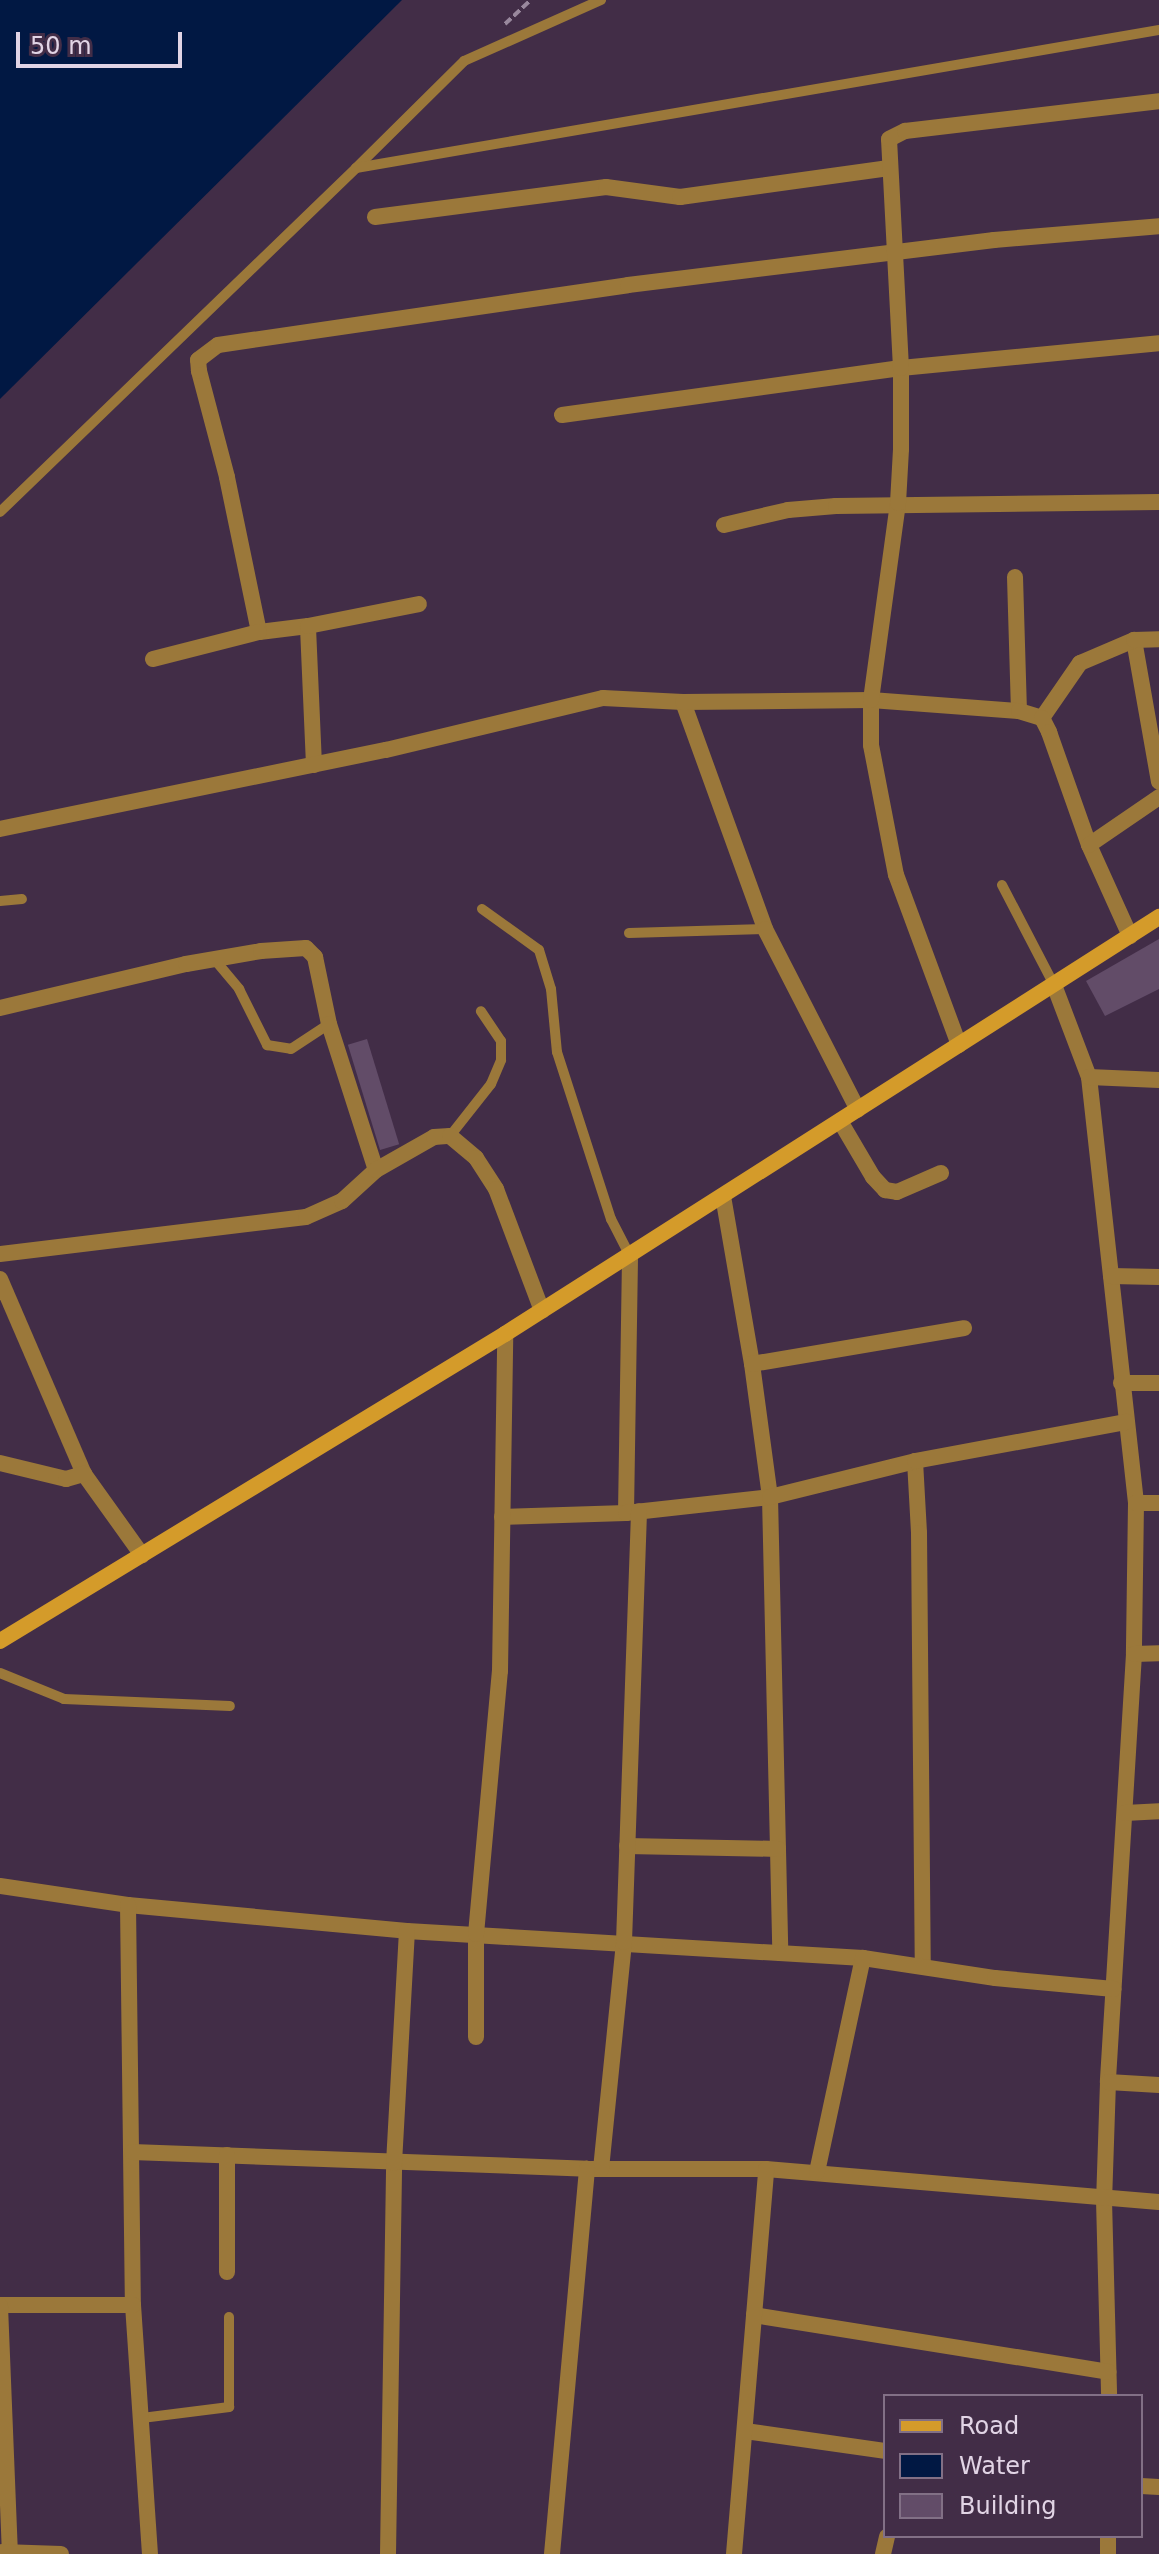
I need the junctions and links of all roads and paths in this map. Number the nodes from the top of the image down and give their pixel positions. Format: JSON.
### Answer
{"nodes":[{"id":1,"x":601,"y":0,"type":"edge"},
{"id":2,"x":1159,"y":30,"type":"edge"},
{"id":3,"x":1159,"y":101,"type":"edge"},
{"id":4,"x":356,"y":168,"type":"junction"},
{"id":5,"x":889,"y":168,"type":"junction"},
{"id":6,"x":375,"y":217,"type":"dead end"},
{"id":7,"x":1159,"y":226,"type":"edge"},
{"id":8,"x":893,"y":251,"type":"junction"},
{"id":9,"x":1159,"y":343,"type":"edge"},
{"id":10,"x":901,"y":368,"type":"junction"},
{"id":11,"x":562,"y":415,"type":"dead end"},
{"id":12,"x":1159,"y":502,"type":"edge"},
{"id":13,"x":898,"y":503,"type":"junction"},
{"id":14,"x":0,"y":512,"type":"edge"},
{"id":15,"x":724,"y":525,"type":"dead end"},
{"id":16,"x":1015,"y":577,"type":"dead end"},
{"id":17,"x":419,"y":604,"type":"dead end"},
{"id":18,"x":308,"y":626,"type":"junction"},
{"id":19,"x":259,"y":632,"type":"junction"},
{"id":20,"x":1159,"y":639,"type":"edge"},
{"id":21,"x":1134,"y":640,"type":"junction"},
{"id":22,"x":153,"y":659,"type":"dead end"},
{"id":23,"x":871,"y":700,"type":"junction"},
{"id":24,"x":683,"y":702,"type":"junction"},
{"id":25,"x":1019,"y":711,"type":"junction"},
{"id":26,"x":1042,"y":718,"type":"junction"},
{"id":27,"x":314,"y":765,"type":"junction"},
{"id":28,"x":1159,"y":782,"type":"edge"},
{"id":29,"x":1159,"y":797,"type":"edge"},
{"id":30,"x":0,"y":829,"type":"edge"},
{"id":31,"x":1089,"y":845,"type":"junction"},
{"id":32,"x":1002,"y":885,"type":"dead end"},
{"id":33,"x":22,"y":899,"type":"dead end"},
{"id":34,"x":0,"y":901,"type":"edge"},
{"id":35,"x":482,"y":909,"type":"dead end"},
{"id":36,"x":1159,"y":917,"type":"edge"},
{"id":37,"x":765,"y":929,"type":"junction"},
{"id":38,"x":629,"y":933,"type":"dead end"},
{"id":39,"x":1130,"y":936,"type":"junction"},
{"id":40,"x":215,"y":960,"type":"junction"},
{"id":41,"x":1054,"y":985,"type":"junction"},
{"id":42,"x":0,"y":1008,"type":"edge"},
{"id":43,"x":481,"y":1011,"type":"dead end"},
{"id":44,"x":329,"y":1024,"type":"junction"},
{"id":45,"x":959,"y":1045,"type":"junction"},
{"id":46,"x":1089,"y":1077,"type":"junction"},
{"id":47,"x":1159,"y":1080,"type":"edge"},
{"id":48,"x":858,"y":1110,"type":"junction"},
{"id":49,"x":840,"y":1121,"type":"junction"},
{"id":50,"x":450,"y":1136,"type":"junction"},
{"id":51,"x":376,"y":1170,"type":"junction"},
{"id":52,"x":941,"y":1173,"type":"dead end"},
{"id":53,"x":723,"y":1196,"type":"junction"},
{"id":54,"x":0,"y":1254,"type":"edge"},
{"id":55,"x":630,"y":1256,"type":"junction"},
{"id":56,"x":1111,"y":1276,"type":"junction"},
{"id":57,"x":1159,"y":1277,"type":"edge"},
{"id":58,"x":0,"y":1279,"type":"edge"},
{"id":59,"x":542,"y":1311,"type":"junction"},
{"id":60,"x":964,"y":1328,"type":"dead end"},
{"id":61,"x":505,"y":1334,"type":"junction"},
{"id":62,"x":752,"y":1364,"type":"junction"},
{"id":63,"x":1121,"y":1383,"type":"junction"},
{"id":64,"x":1159,"y":1383,"type":"edge"},
{"id":65,"x":1126,"y":1422,"type":"junction"},
{"id":66,"x":915,"y":1461,"type":"junction"},
{"id":67,"x":0,"y":1463,"type":"edge"},
{"id":68,"x":84,"y":1474,"type":"junction"},
{"id":69,"x":770,"y":1497,"type":"junction"},
{"id":70,"x":1136,"y":1503,"type":"junction"},
{"id":71,"x":1159,"y":1503,"type":"edge"},
{"id":72,"x":632,"y":1512,"type":"junction"},
{"id":73,"x":502,"y":1517,"type":"junction"},
{"id":74,"x":142,"y":1555,"type":"junction"},
{"id":75,"x":0,"y":1641,"type":"edge"},
{"id":76,"x":1159,"y":1653,"type":"edge"},
{"id":77,"x":1134,"y":1654,"type":"junction"},
{"id":78,"x":0,"y":1673,"type":"edge"},
{"id":79,"x":230,"y":1706,"type":"dead end"},
{"id":80,"x":1159,"y":1811,"type":"edge"},
{"id":81,"x":1125,"y":1813,"type":"junction"},
{"id":82,"x":627,"y":1846,"type":"junction"},
{"id":83,"x":778,"y":1849,"type":"junction"},
{"id":84,"x":0,"y":1886,"type":"edge"},
{"id":85,"x":128,"y":1905,"type":"junction"},
{"id":86,"x":407,"y":1931,"type":"junction"},
{"id":87,"x":476,"y":1934,"type":"junction"},
{"id":88,"x":624,"y":1942,"type":"junction"},
{"id":89,"x":780,"y":1953,"type":"junction"},
{"id":90,"x":863,"y":1958,"type":"junction"},
{"id":91,"x":923,"y":1965,"type":"junction"},
{"id":92,"x":1113,"y":1989,"type":"junction"},
{"id":93,"x":476,"y":2037,"type":"dead end"},
{"id":94,"x":1108,"y":2082,"type":"junction"},
{"id":95,"x":1159,"y":2085,"type":"edge"},
{"id":96,"x":132,"y":2152,"type":"junction"},
{"id":97,"x":227,"y":2155,"type":"junction"},
{"id":98,"x":394,"y":2163,"type":"junction"},
{"id":99,"x":594,"y":2169,"type":"junction"},
{"id":100,"x":766,"y":2169,"type":"junction"},
{"id":101,"x":817,"y":2172,"type":"junction"},
{"id":102,"x":1104,"y":2200,"type":"junction"},
{"id":103,"x":1159,"y":2202,"type":"edge"},
{"id":104,"x":227,"y":2272,"type":"dead end"},
{"id":105,"x":133,"y":2305,"type":"junction"},
{"id":106,"x":0,"y":2306,"type":"edge"},
{"id":107,"x":754,"y":2315,"type":"junction"},
{"id":108,"x":229,"y":2317,"type":"dead end"},
{"id":109,"x":1108,"y":2372,"type":"junction"},
{"id":110,"x":1109,"y":2394,"type":"edge"},
{"id":111,"x":142,"y":2418,"type":"junction"},
{"id":112,"x":745,"y":2431,"type":"junction"},
{"id":113,"x":883,"y":2451,"type":"edge"},
{"id":114,"x":5,"y":2552,"type":"edge"},
{"id":115,"x":61,"y":2554,"type":"edge"},
{"id":116,"x":150,"y":2554,"type":"edge"},
{"id":117,"x":388,"y":2554,"type":"edge"},
{"id":118,"x":552,"y":2554,"type":"edge"},
{"id":119,"x":734,"y":2554,"type":"edge"}],
"edges":[{"from":1,"to":4,"type":"lane"},
{"from":2,"to":4,"type":"lane"},
{"from":3,"to":5,"type":"street"},
{"from":4,"to":14,"type":"lane"},
{"from":5,"to":6,"type":"street"},
{"from":5,"to":8,"type":"street"},
{"from":7,"to":8,"type":"street"},
{"from":8,"to":10,"type":"street"},
{"from":8,"to":19,"type":"street"},
{"from":9,"to":10,"type":"street"},
{"from":10,"to":11,"type":"street"},
{"from":10,"to":13,"type":"street"},
{"from":12,"to":13,"type":"street"},
{"from":13,"to":15,"type":"street"},
{"from":13,"to":23,"type":"street"},
{"from":16,"to":25,"type":"street"},
{"from":17,"to":18,"type":"street"},
{"from":18,"to":19,"type":"street"},
{"from":18,"to":27,"type":"street"},
{"from":19,"to":22,"type":"street"},
{"from":20,"to":21,"type":"street"},
{"from":21,"to":26,"type":"street"},
{"from":21,"to":28,"type":"street"},
{"from":23,"to":24,"type":"street"},
{"from":23,"to":25,"type":"street"},
{"from":23,"to":45,"type":"street"},
{"from":24,"to":27,"type":"street"},
{"from":24,"to":37,"type":"street"},
{"from":25,"to":26,"type":"street"},
{"from":26,"to":31,"type":"street"},
{"from":27,"to":30,"type":"street"},
{"from":29,"to":31,"type":"street"},
{"from":31,"to":39,"type":"street"},
{"from":32,"to":41,"type":"lane"},
{"from":33,"to":34,"type":"lane"},
{"from":35,"to":55,"type":"lane"},
{"from":36,"to":39,"type":"street"},
{"from":37,"to":38,"type":"lane"},
{"from":37,"to":48,"type":"street"},
{"from":39,"to":41,"type":"street"},
{"from":40,"to":42,"type":"street"},
{"from":40,"to":44,"type":"lane"},
{"from":40,"to":44,"type":"street"},
{"from":41,"to":45,"type":"street"},
{"from":41,"to":46,"type":"street"},
{"from":43,"to":50,"type":"lane"},
{"from":44,"to":51,"type":"street"},
{"from":45,"to":48,"type":"street"},
{"from":46,"to":47,"type":"street"},
{"from":46,"to":56,"type":"street"},
{"from":48,"to":49,"type":"street"},
{"from":49,"to":52,"type":"street"},
{"from":49,"to":53,"type":"street"},
{"from":50,"to":51,"type":"street"},
{"from":50,"to":59,"type":"street"},
{"from":51,"to":54,"type":"street"},
{"from":53,"to":55,"type":"street"},
{"from":53,"to":62,"type":"street"},
{"from":55,"to":59,"type":"street"},
{"from":55,"to":72,"type":"street"},
{"from":56,"to":57,"type":"street"},
{"from":56,"to":63,"type":"street"},
{"from":58,"to":68,"type":"street"},
{"from":59,"to":61,"type":"street"},
{"from":60,"to":62,"type":"street"},
{"from":61,"to":73,"type":"street"},
{"from":61,"to":74,"type":"street"},
{"from":62,"to":69,"type":"street"},
{"from":63,"to":64,"type":"street"},
{"from":63,"to":65,"type":"street"},
{"from":65,"to":66,"type":"street"},
{"from":65,"to":70,"type":"street"},
{"from":66,"to":69,"type":"street"},
{"from":66,"to":91,"type":"street"},
{"from":67,"to":68,"type":"street"},
{"from":68,"to":74,"type":"street"},
{"from":69,"to":72,"type":"street"},
{"from":69,"to":83,"type":"street"},
{"from":70,"to":71,"type":"street"},
{"from":70,"to":77,"type":"street"},
{"from":72,"to":73,"type":"street"},
{"from":72,"to":82,"type":"street"},
{"from":73,"to":87,"type":"street"},
{"from":74,"to":75,"type":"street"},
{"from":76,"to":77,"type":"street"},
{"from":77,"to":81,"type":"street"},
{"from":78,"to":79,"type":"lane"},
{"from":80,"to":81,"type":"street"},
{"from":81,"to":92,"type":"street"},
{"from":82,"to":83,"type":"street"},
{"from":82,"to":88,"type":"street"},
{"from":83,"to":89,"type":"street"},
{"from":84,"to":85,"type":"street"},
{"from":85,"to":86,"type":"street"},
{"from":85,"to":96,"type":"street"},
{"from":86,"to":87,"type":"street"},
{"from":86,"to":98,"type":"street"},
{"from":87,"to":88,"type":"street"},
{"from":87,"to":93,"type":"street"},
{"from":88,"to":89,"type":"street"},
{"from":88,"to":99,"type":"street"},
{"from":89,"to":90,"type":"street"},
{"from":90,"to":91,"type":"street"},
{"from":90,"to":101,"type":"street"},
{"from":91,"to":92,"type":"street"},
{"from":92,"to":94,"type":"street"},
{"from":94,"to":95,"type":"street"},
{"from":94,"to":102,"type":"street"},
{"from":96,"to":97,"type":"street"},
{"from":96,"to":105,"type":"street"},
{"from":97,"to":98,"type":"street"},
{"from":97,"to":104,"type":"street"},
{"from":98,"to":99,"type":"street"},
{"from":98,"to":117,"type":"street"},
{"from":99,"to":100,"type":"street"},
{"from":99,"to":118,"type":"street"},
{"from":100,"to":101,"type":"street"},
{"from":100,"to":107,"type":"street"},
{"from":101,"to":102,"type":"street"},
{"from":102,"to":103,"type":"street"},
{"from":102,"to":109,"type":"street"},
{"from":105,"to":106,"type":"street"},
{"from":105,"to":111,"type":"street"},
{"from":106,"to":114,"type":"street"},
{"from":107,"to":109,"type":"street"},
{"from":107,"to":112,"type":"street"},
{"from":108,"to":111,"type":"lane"},
{"from":109,"to":110,"type":"street"},
{"from":111,"to":116,"type":"street"},
{"from":112,"to":113,"type":"street"},
{"from":112,"to":119,"type":"street"},
{"from":114,"to":115,"type":"street"}]}
